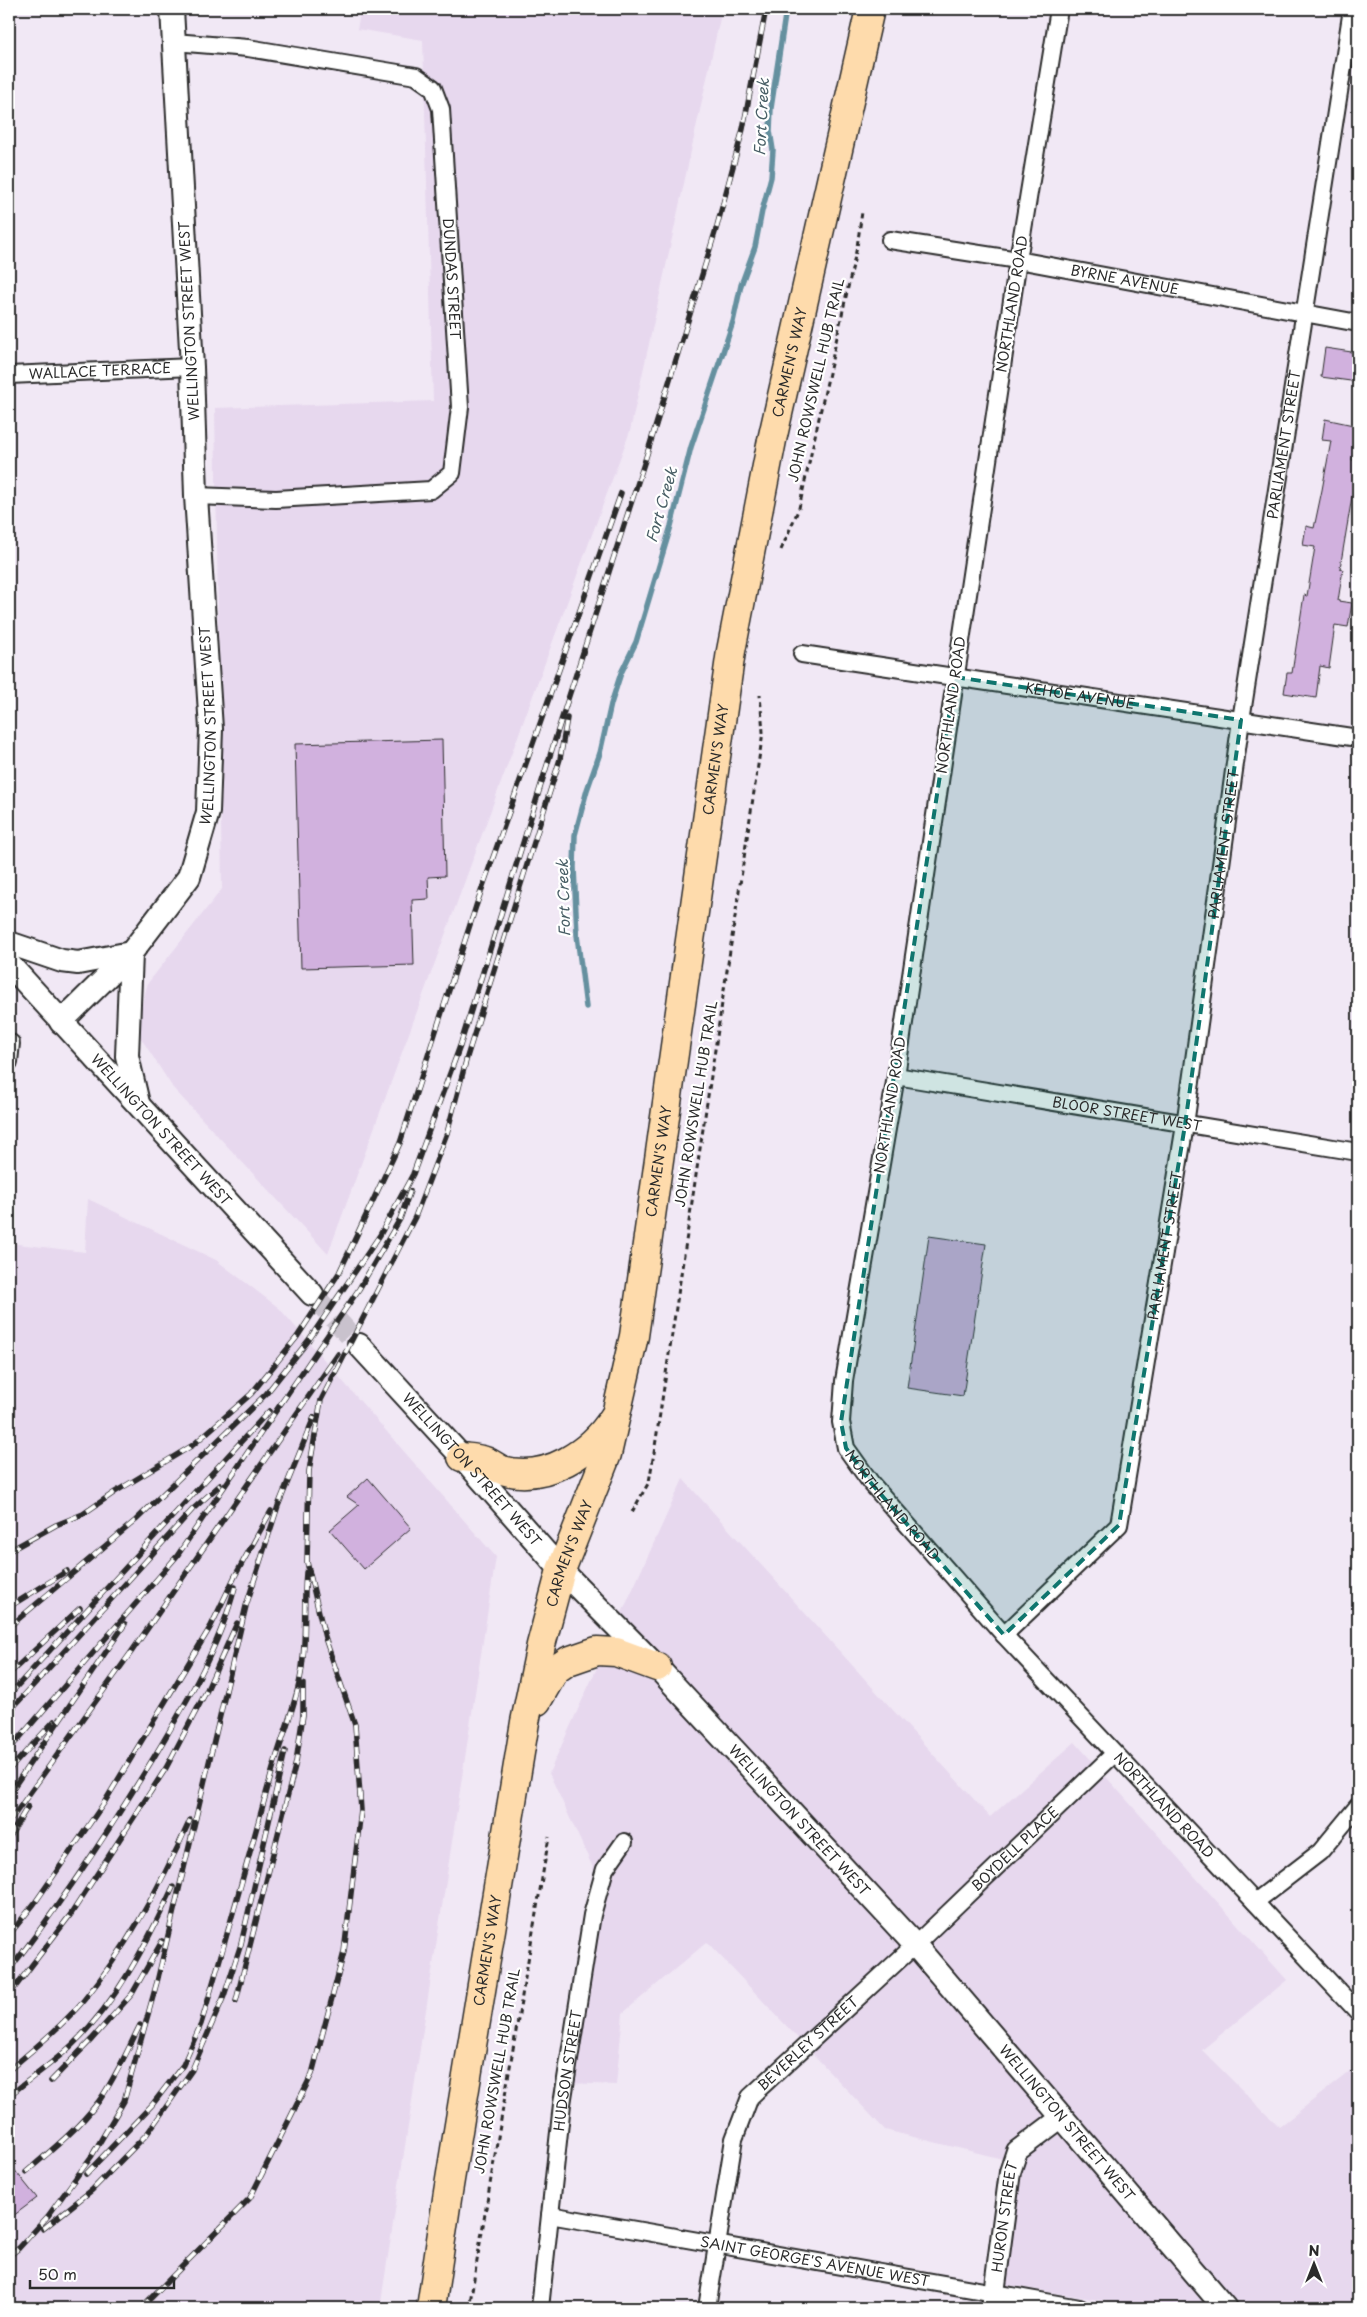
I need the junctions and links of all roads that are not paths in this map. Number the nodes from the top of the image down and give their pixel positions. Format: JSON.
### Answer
{"nodes":[{"id":1,"x":172,"y":9,"type":"edge"},
{"id":2,"x":870,"y":9,"type":"edge"},
{"id":3,"x":1059,"y":9,"type":"edge"},
{"id":4,"x":1352,"y":9,"type":"edge"},
{"id":5,"x":174,"y":42,"type":"junction"},
{"id":6,"x":890,"y":240,"type":"dead end"},
{"id":7,"x":1018,"y":260,"type":"junction"},
{"id":8,"x":1304,"y":313,"type":"junction"},
{"id":9,"x":1358,"y":322,"type":"edge"},
{"id":10,"x":192,"y":367,"type":"junction"},
{"id":11,"x":9,"y":375,"type":"edge"},
{"id":12,"x":196,"y":496,"type":"junction"},
{"id":13,"x":802,"y":654,"type":"dead end"},
{"id":14,"x":955,"y":676,"type":"junction"},
{"id":15,"x":1241,"y":720,"type":"junction"},
{"id":16,"x":1358,"y":738,"type":"edge"},
{"id":17,"x":9,"y":943,"type":"edge"},
{"id":18,"x":131,"y":953,"type":"junction"},
{"id":19,"x":9,"y":964,"type":"edge"},
{"id":20,"x":61,"y":1022,"type":"junction"},
{"id":21,"x":11,"y":1043,"type":"dead end"},
{"id":22,"x":9,"y":1062,"type":"edge"},
{"id":23,"x":896,"y":1076,"type":"junction"},
{"id":24,"x":139,"y":1106,"type":"junction"},
{"id":25,"x":1185,"y":1125,"type":"junction"},
{"id":26,"x":1358,"y":1152,"type":"edge"},
{"id":27,"x":312,"y":1294,"type":"tunnel mouth"},
{"id":28,"x":359,"y":1345,"type":"tunnel mouth"},
{"id":29,"x":616,"y":1413,"type":"junction"},
{"id":30,"x":462,"y":1457,"type":"junction"},
{"id":31,"x":561,"y":1570,"type":"junction"},
{"id":32,"x":1004,"y":1635,"type":"junction"},
{"id":33,"x":657,"y":1667,"type":"junction"},
{"id":34,"x":525,"y":1722,"type":"junction"},
{"id":35,"x":1114,"y":1754,"type":"junction"},
{"id":36,"x":1358,"y":1806,"type":"edge"},
{"id":37,"x":624,"y":1842,"type":"dead end"},
{"id":38,"x":1255,"y":1902,"type":"junction"},
{"id":39,"x":915,"y":1945,"type":"junction"},
{"id":40,"x":1358,"y":2012,"type":"edge"},
{"id":41,"x":1062,"y":2117,"type":"junction"},
{"id":42,"x":550,"y":2215,"type":"junction"},
{"id":43,"x":716,"y":2245,"type":"junction"},
{"id":44,"x":993,"y":2301,"type":"edge"},
{"id":45,"x":430,"y":2308,"type":"edge"},
{"id":46,"x":540,"y":2308,"type":"edge"},
{"id":47,"x":706,"y":2308,"type":"edge"},
{"id":48,"x":1080,"y":2308,"type":"edge"},
{"id":49,"x":1225,"y":2308,"type":"edge"}],
"edges":[{"from":1,"to":5,"type":"main road","name":"WELLINGTON STREET WEST"},
{"from":2,"to":29,"type":"highway","name":"CARMEN'S WAY"},
{"from":3,"to":7,"type":"street","name":"NORTHLAND ROAD"},
{"from":4,"to":8,"type":"street","name":"PARLIAMENT STREET"},
{"from":5,"to":10,"type":"main road","name":"WELLINGTON STREET WEST"},
{"from":5,"to":12,"type":"street","name":"DUNDAS STREET"},
{"from":6,"to":7,"type":"street","name":"BYRNE AVENUE"},
{"from":7,"to":8,"type":"street","name":"BYRNE AVENUE"},
{"from":7,"to":14,"type":"street","name":"NORTHLAND ROAD"},
{"from":8,"to":9,"type":"street","name":"BYRNE AVENUE"},
{"from":8,"to":15,"type":"street","name":"PARLIAMENT STREET"},
{"from":10,"to":11,"type":"street","name":"WALLACE TERRACE"},
{"from":10,"to":12,"type":"main road","name":"WELLINGTON STREET WEST"},
{"from":12,"to":18,"type":"main road","name":"WELLINGTON STREET WEST"},
{"from":13,"to":14,"type":"street","name":"KEHOE AVENUE"},
{"from":14,"to":15,"type":"street","name":"KEHOE AVENUE"},
{"from":14,"to":23,"type":"street","name":"NORTHLAND ROAD"},
{"from":15,"to":16,"type":"street","name":"KEHOE AVENUE"},
{"from":15,"to":25,"type":"street","name":"PARLIAMENT STREET"},
{"from":17,"to":18,"type":"main road"},
{"from":18,"to":20,"type":"main road","name":"WELLINGTON STREET WEST"},
{"from":18,"to":24,"type":"main road"},
{"from":19,"to":20,"type":"main road"},
{"from":20,"to":24,"type":"main road","name":"WELLINGTON STREET WEST"},
{"from":21,"to":22,"type":"street"},
{"from":23,"to":25,"type":"street","name":"BLOOR STREET WEST"},
{"from":23,"to":32,"type":"street","name":"NORTHLAND ROAD"},
{"from":24,"to":27,"type":"main road","name":"WELLINGTON STREET WEST"},
{"from":25,"to":26,"type":"street","name":"BLOOR STREET WEST"},
{"from":25,"to":32,"type":"street","name":"PARLIAMENT STREET"},
{"from":28,"to":30,"type":"main road","name":"WELLINGTON STREET WEST"},
{"from":29,"to":30,"type":"highway"},
{"from":29,"to":31,"type":"highway","name":"CARMEN'S WAY"},
{"from":30,"to":31,"type":"main road","name":"WELLINGTON STREET WEST"},
{"from":31,"to":33,"type":"main road","name":"WELLINGTON STREET WEST"},
{"from":31,"to":34,"type":"highway","name":"CARMEN'S WAY"},
{"from":32,"to":35,"type":"street","name":"NORTHLAND ROAD"},
{"from":33,"to":34,"type":"highway"},
{"from":33,"to":39,"type":"main road","name":"WELLINGTON STREET WEST"},
{"from":34,"to":45,"type":"highway","name":"CARMEN'S WAY"},
{"from":35,"to":38,"type":"street","name":"NORTHLAND ROAD"},
{"from":35,"to":39,"type":"street","name":"BOYDELL PLACE"},
{"from":36,"to":38,"type":"street"},
{"from":37,"to":42,"type":"street","name":"HUDSON STREET"},
{"from":38,"to":40,"type":"street","name":"NORTHLAND ROAD"},
{"from":39,"to":41,"type":"main road","name":"WELLINGTON STREET WEST"},
{"from":39,"to":43,"type":"street","name":"BEVERLEY STREET"},
{"from":41,"to":44,"type":"street","name":"HURON STREET"},
{"from":41,"to":49,"type":"main road","name":"WELLINGTON STREET WEST"},
{"from":42,"to":43,"type":"street","name":"SAINT GEORGE'S AVENUE WEST"},
{"from":42,"to":46,"type":"street","name":"HUDSON STREET"},
{"from":43,"to":44,"type":"street","name":"SAINT GEORGE'S AVENUE WEST"},
{"from":43,"to":47,"type":"street","name":"BEVERLEY STREET"},
{"from":44,"to":48,"type":"street","name":"SAINT GEORGE'S AVENUE WEST"}]}
